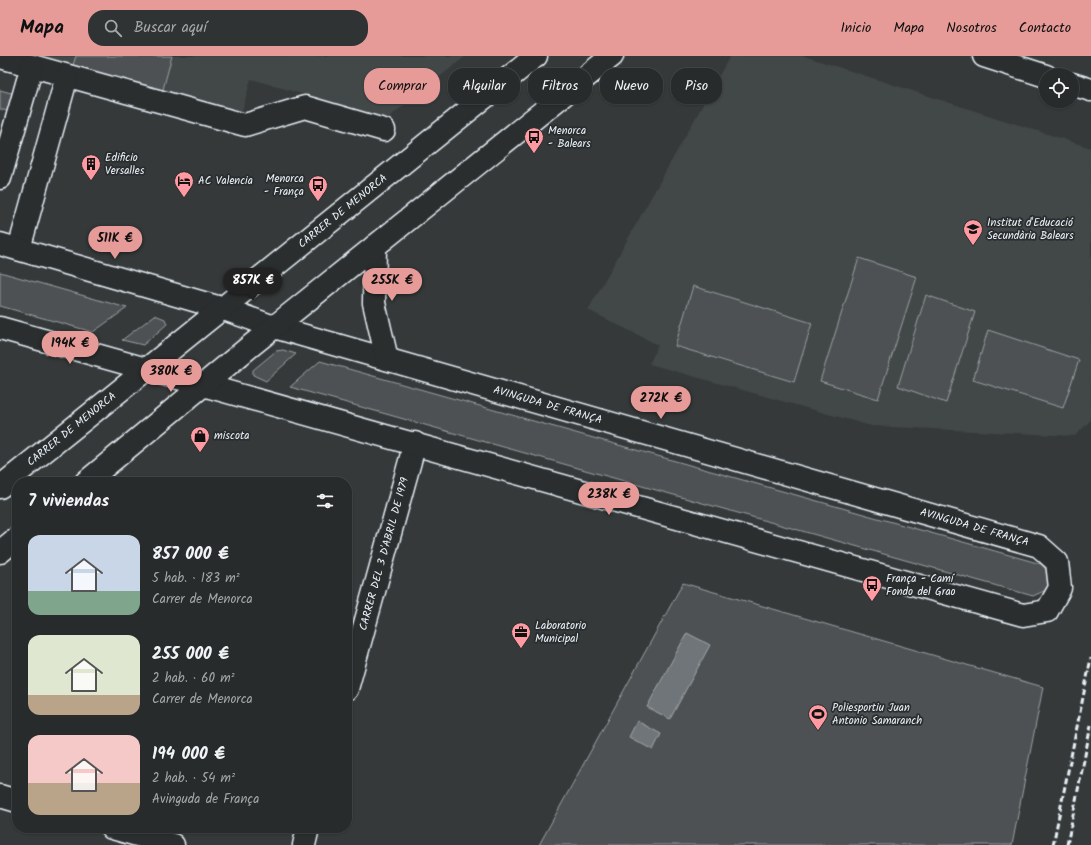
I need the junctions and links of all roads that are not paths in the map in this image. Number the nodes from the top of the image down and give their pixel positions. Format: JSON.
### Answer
{"nodes":[{"id":1,"x":536,"y":56,"type":"edge"},
{"id":2,"x":612,"y":56,"type":"edge"},
{"id":3,"x":984,"y":56,"type":"edge"},
{"id":4,"x":0,"y":57,"type":"edge"},
{"id":5,"x":32,"y":66,"type":"junction"},
{"id":6,"x":1039,"y":74,"type":"edge"},
{"id":7,"x":67,"y":76,"type":"junction"},
{"id":8,"x":1079,"y":86,"type":"edge"},
{"id":9,"x":1091,"y":90,"type":"edge"},
{"id":10,"x":384,"y":130,"type":"dead end"},
{"id":11,"x":0,"y":178,"type":"edge"},
{"id":12,"x":10,"y":246,"type":"edge"},
{"id":13,"x":375,"y":246,"type":"junction"},
{"id":14,"x":221,"y":308,"type":"junction"},
{"id":15,"x":274,"y":327,"type":"junction"},
{"id":16,"x":0,"y":328,"type":"edge"},
{"id":17,"x":387,"y":359,"type":"junction"},
{"id":18,"x":148,"y":369,"type":"junction"},
{"id":19,"x":204,"y":385,"type":"junction"},
{"id":20,"x":415,"y":443,"type":"junction"},
{"id":21,"x":12,"y":477,"type":"edge"},
{"id":22,"x":12,"y":477,"type":"edge"},
{"id":23,"x":92,"y":477,"type":"edge"},
{"id":24,"x":0,"y":487,"type":"edge"},
{"id":25,"x":12,"y":542,"type":"edge"},
{"id":26,"x":0,"y":552,"type":"edge"},
{"id":27,"x":352,"y":671,"type":"edge"},
{"id":28,"x":0,"y":796,"type":"edge"},
{"id":29,"x":12,"y":800,"type":"edge"},
{"id":30,"x":130,"y":833,"type":"edge"},
{"id":31,"x":307,"y":833,"type":"edge"},
{"id":32,"x":172,"y":845,"type":"edge"},
{"id":33,"x":304,"y":845,"type":"edge"}],
"edges":[{"from":1,"to":14,"type":"street","name":"CARRER DE MENORCA"},
{"from":2,"to":13,"type":"street"},
{"from":3,"to":6,"type":"street"},
{"from":4,"to":5,"type":"street"},
{"from":5,"to":7,"type":"street"},
{"from":5,"to":11,"type":"street"},
{"from":7,"to":10,"type":"street"},
{"from":7,"to":12,"type":"street"},
{"from":8,"to":9,"type":"street"},
{"from":12,"to":14,"type":"street","name":"AVINGUDA DE FRANÇA"},
{"from":13,"to":15,"type":"street"},
{"from":13,"to":17,"type":"street"},
{"from":14,"to":15,"type":"street","name":"AVINGUDA DE FRANÇA"},
{"from":14,"to":18,"type":"street","name":"CARRER DE MENORCA"},
{"from":15,"to":17,"type":"street","name":"AVINGUDA DE FRANÇA"},
{"from":15,"to":19,"type":"street"},
{"from":16,"to":18,"type":"street","name":"AVINGUDA DE FRANÇA"},
{"from":17,"to":20,"type":"street","name":"AVINGUDA DE FRANÇA"},
{"from":18,"to":19,"type":"street","name":"AVINGUDA DE FRANÇA"},
{"from":18,"to":21,"type":"street","name":"CARRER DE MENORCA"},
{"from":19,"to":20,"type":"street","name":"AVINGUDA DE FRANÇA"},
{"from":19,"to":23,"type":"street"},
{"from":20,"to":27,"type":"street","name":"CARRER DEL 3 D'ABRIL DE 1979"},
{"from":22,"to":24,"type":"street","name":"CARRER DE MENORCA"},
{"from":25,"to":26,"type":"street"},
{"from":28,"to":29,"type":"street"},
{"from":30,"to":32,"type":"street"},
{"from":31,"to":33,"type":"street"}]}
